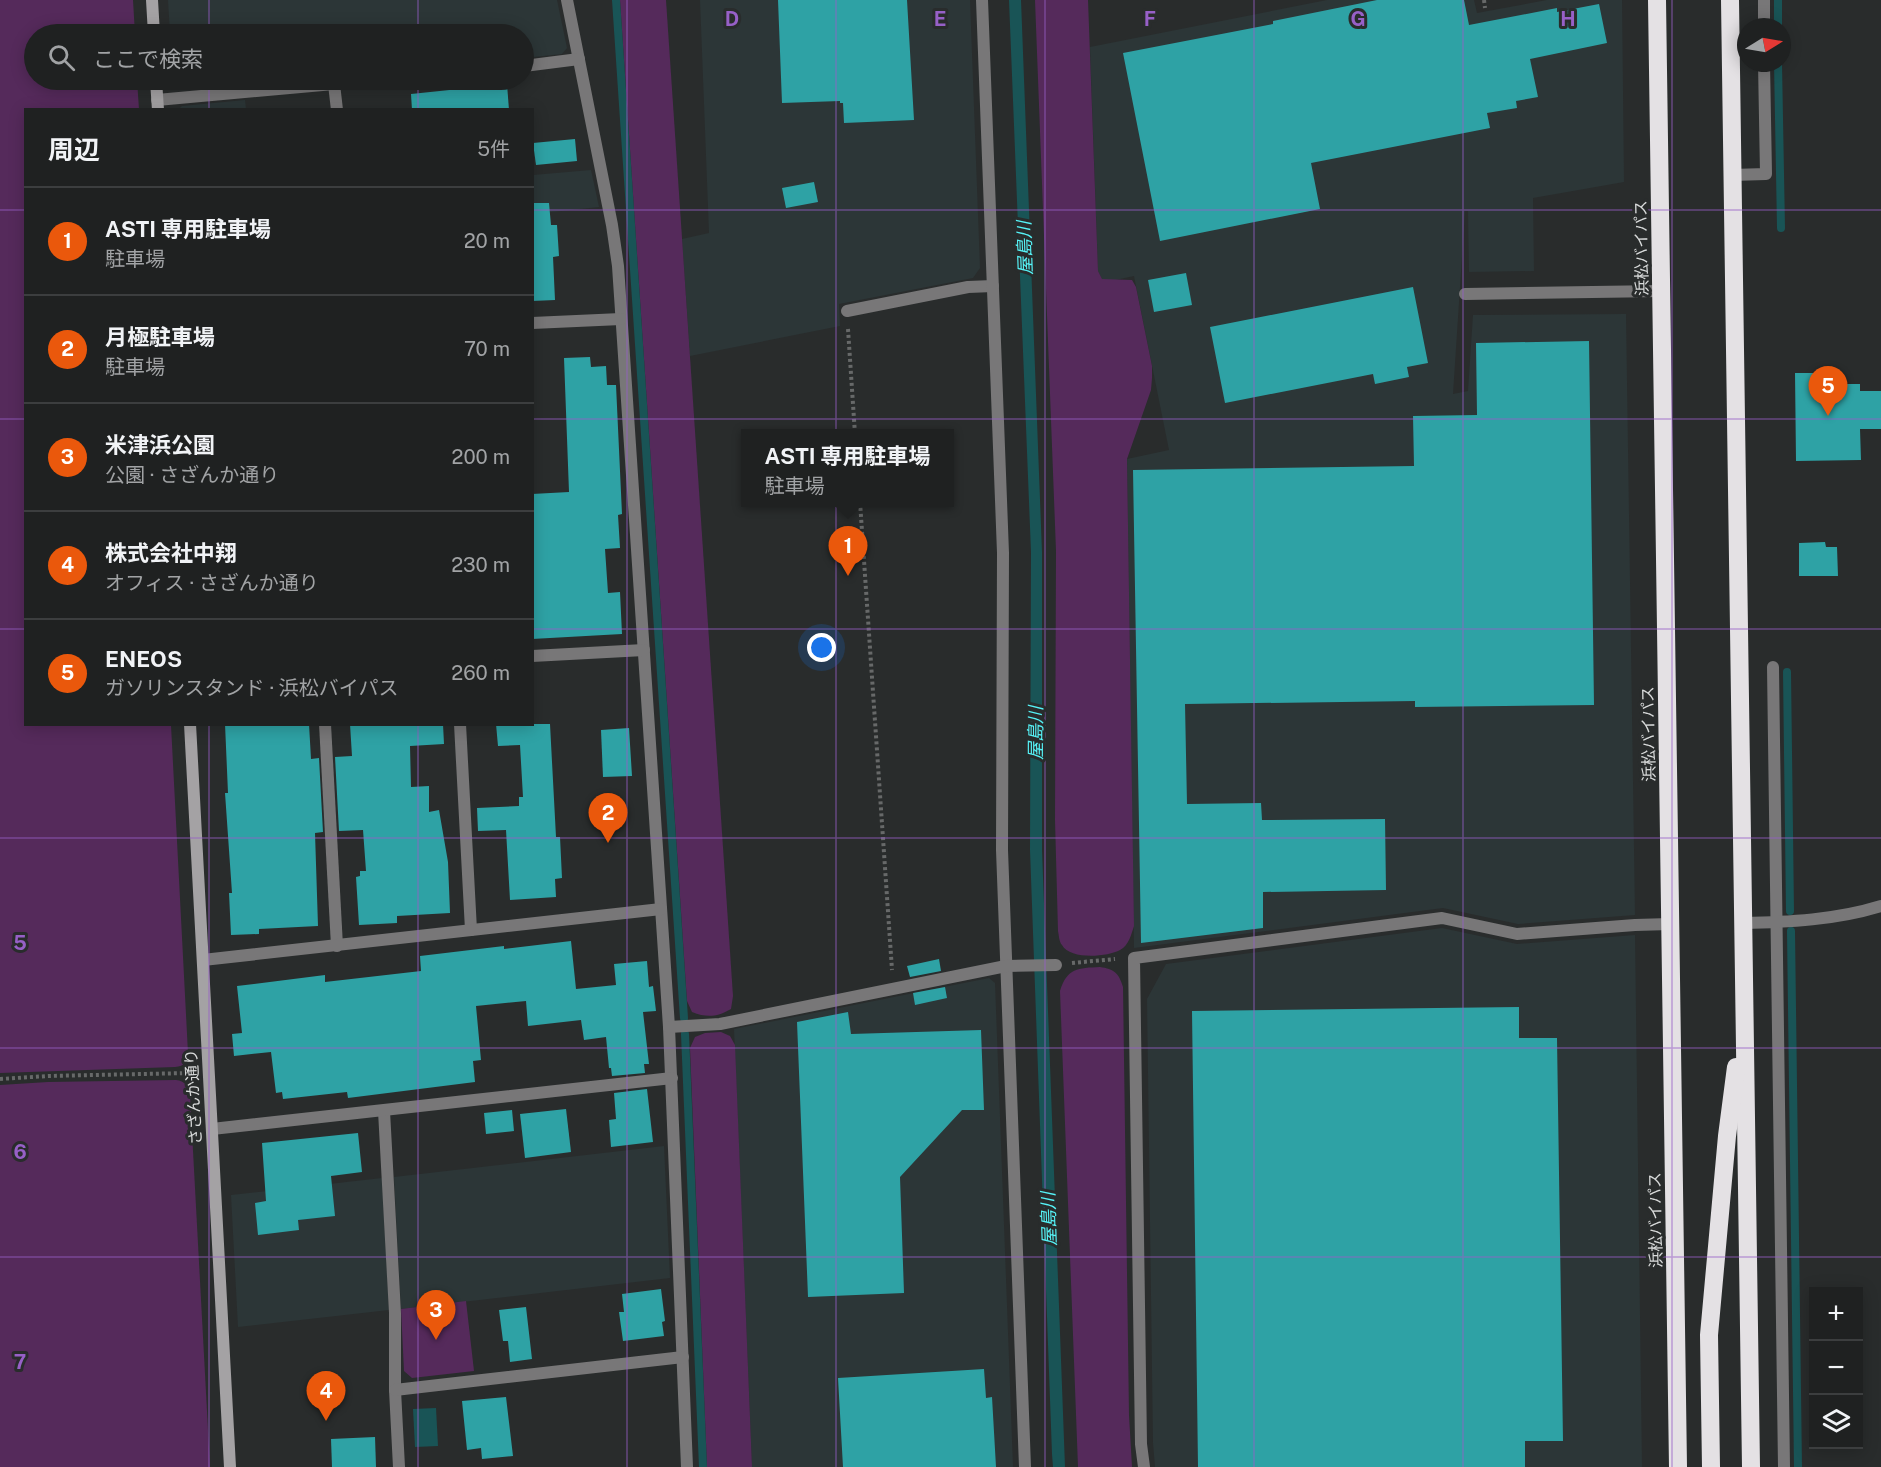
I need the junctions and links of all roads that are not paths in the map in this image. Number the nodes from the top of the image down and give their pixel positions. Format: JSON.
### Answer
{"nodes":[{"id":1,"x":152,"y":0,"type":"edge"},
{"id":2,"x":567,"y":0,"type":"edge"},
{"id":3,"x":982,"y":0,"type":"edge"},
{"id":4,"x":1657,"y":0,"type":"edge"},
{"id":5,"x":1730,"y":0,"type":"edge"},
{"id":6,"x":1764,"y":0,"type":"edge"},
{"id":7,"x":1764,"y":18,"type":"edge"},
{"id":8,"x":153,"y":24,"type":"edge"},
{"id":9,"x":579,"y":59,"type":"junction"},
{"id":10,"x":534,"y":65,"type":"edge"},
{"id":11,"x":1764,"y":72,"type":"edge"},
{"id":12,"x":281,"y":90,"type":"edge"},
{"id":13,"x":335,"y":90,"type":"edge"},
{"id":14,"x":158,"y":104,"type":"edge"},
{"id":15,"x":337,"y":108,"type":"edge"},
{"id":16,"x":1732,"y":175,"type":"junction"},
{"id":17,"x":993,"y":286,"type":"junction"},
{"id":18,"x":1661,"y":291,"type":"junction"},
{"id":19,"x":1465,"y":294,"type":"dead end"},
{"id":20,"x":847,"y":311,"type":"road end"},
{"id":21,"x":621,"y":319,"type":"junction"},
{"id":22,"x":534,"y":323,"type":"edge"},
{"id":23,"x":644,"y":650,"type":"junction"},
{"id":24,"x":534,"y":656,"type":"edge"},
{"id":25,"x":1773,"y":667,"type":"dead end"},
{"id":26,"x":190,"y":726,"type":"edge"},
{"id":27,"x":325,"y":726,"type":"edge"},
{"id":28,"x":460,"y":726,"type":"edge"},
{"id":29,"x":1881,"y":906,"type":"edge"},
{"id":30,"x":661,"y":909,"type":"junction"},
{"id":31,"x":1777,"y":922,"type":"junction"},
{"id":32,"x":1743,"y":923,"type":"junction"},
{"id":33,"x":1670,"y":924,"type":"junction"},
{"id":34,"x":471,"y":930,"type":"junction"},
{"id":35,"x":337,"y":946,"type":"junction"},
{"id":36,"x":203,"y":960,"type":"junction"},
{"id":37,"x":1056,"y":965,"type":"road end"},
{"id":38,"x":1006,"y":966,"type":"junction"},
{"id":39,"x":1744,"y":1000,"type":"junction"},
{"id":40,"x":669,"y":1027,"type":"junction"},
{"id":41,"x":672,"y":1078,"type":"junction"},
{"id":42,"x":384,"y":1111,"type":"junction"},
{"id":43,"x":212,"y":1129,"type":"junction"},
{"id":44,"x":682,"y":1357,"type":"junction"},
{"id":45,"x":395,"y":1390,"type":"junction"},
{"id":46,"x":230,"y":1467,"type":"edge"},
{"id":47,"x":399,"y":1467,"type":"edge"},
{"id":48,"x":687,"y":1467,"type":"edge"},
{"id":49,"x":1025,"y":1467,"type":"edge"},
{"id":50,"x":1144,"y":1467,"type":"edge"},
{"id":51,"x":1678,"y":1467,"type":"edge"},
{"id":52,"x":1711,"y":1467,"type":"edge"},
{"id":53,"x":1751,"y":1467,"type":"edge"},
{"id":54,"x":1784,"y":1467,"type":"edge"}],
"edges":[{"from":1,"to":8,"type":"street"},
{"from":2,"to":9,"type":"street"},
{"from":3,"to":17,"type":"street"},
{"from":4,"to":18,"type":"highway","name":"浜松バイパス"},
{"from":5,"to":16,"type":"highway"},
{"from":6,"to":7,"type":"street"},
{"from":9,"to":10,"type":"street"},
{"from":9,"to":21,"type":"street"},
{"from":11,"to":16,"type":"street"},
{"from":12,"to":14,"type":"street"},
{"from":13,"to":15,"type":"street"},
{"from":16,"to":32,"type":"highway"},
{"from":17,"to":20,"type":"street"},
{"from":17,"to":38,"type":"street"},
{"from":18,"to":19,"type":"street"},
{"from":18,"to":33,"type":"highway","name":"浜松バイパス"},
{"from":21,"to":22,"type":"street"},
{"from":21,"to":23,"type":"street"},
{"from":23,"to":24,"type":"street"},
{"from":23,"to":30,"type":"street"},
{"from":25,"to":31,"type":"street"},
{"from":26,"to":36,"type":"street","name":"さざんか通り"},
{"from":27,"to":35,"type":"street"},
{"from":28,"to":34,"type":"street"},
{"from":29,"to":31,"type":"street"},
{"from":30,"to":34,"type":"street"},
{"from":30,"to":40,"type":"street"},
{"from":31,"to":32,"type":"street"},
{"from":31,"to":54,"type":"street"},
{"from":32,"to":39,"type":"highway"},
{"from":33,"to":50,"type":"street"},
{"from":33,"to":51,"type":"highway","name":"浜松バイパス"},
{"from":34,"to":35,"type":"street"},
{"from":35,"to":36,"type":"street"},
{"from":36,"to":43,"type":"street","name":"さざんか通り"},
{"from":37,"to":38,"type":"street"},
{"from":38,"to":40,"type":"street"},
{"from":38,"to":49,"type":"street"},
{"from":39,"to":52,"type":"highway"},
{"from":39,"to":53,"type":"highway"},
{"from":40,"to":41,"type":"street"},
{"from":41,"to":42,"type":"street"},
{"from":41,"to":44,"type":"street"},
{"from":42,"to":43,"type":"street"},
{"from":42,"to":45,"type":"street"},
{"from":43,"to":46,"type":"street","name":"さざんか通り"},
{"from":44,"to":45,"type":"street"},
{"from":44,"to":48,"type":"street"},
{"from":45,"to":47,"type":"street"}]}
